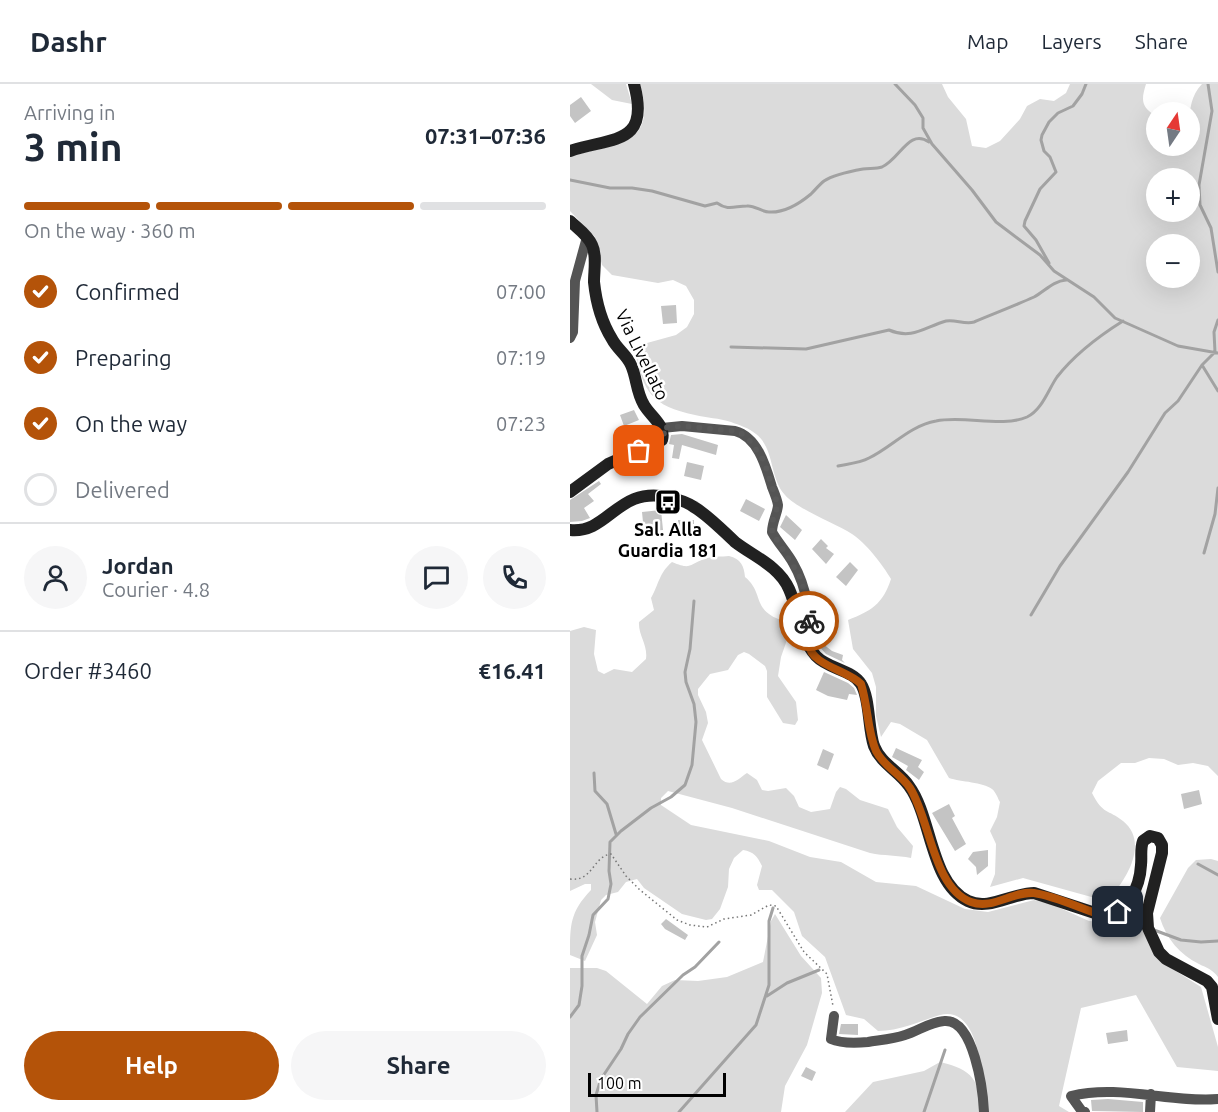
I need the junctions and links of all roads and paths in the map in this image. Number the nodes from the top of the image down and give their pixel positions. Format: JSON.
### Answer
{"nodes":[{"id":1,"x":634,"y":84,"type":"edge"},
{"id":2,"x":570,"y":151,"type":"edge"},
{"id":3,"x":570,"y":221,"type":"edge"},
{"id":4,"x":587,"y":237,"type":"junction"},
{"id":5,"x":570,"y":338,"type":"edge"},
{"id":6,"x":662,"y":428,"type":"junction"},
{"id":7,"x":570,"y":492,"type":"edge"},
{"id":8,"x":570,"y":530,"type":"edge"},
{"id":9,"x":809,"y":647,"type":"junction"},
{"id":10,"x":570,"y":879,"type":"edge"},
{"id":11,"x":834,"y":1016,"type":"joint"},
{"id":12,"x":1218,"y":1019,"type":"edge"},
{"id":13,"x":1151,"y":1094,"type":"junction"},
{"id":14,"x":1218,"y":1099,"type":"edge"},
{"id":15,"x":984,"y":1112,"type":"edge"},
{"id":16,"x":1085,"y":1112,"type":"edge"},
{"id":17,"x":1150,"y":1112,"type":"edge"}],
"edges":[{"from":1,"to":2,"type":"main road"},
{"from":3,"to":4,"type":"main road"},
{"from":4,"to":5,"type":"street"},
{"from":4,"to":6,"type":"main road","name":"Via Livellato"},
{"from":6,"to":7,"type":"main road","name":"Via Livellato"},
{"from":6,"to":9,"type":"street"},
{"from":8,"to":9,"type":"main road"},
{"from":9,"to":12,"type":"main road"},
{"from":10,"to":11,"type":"path"},
{"from":11,"to":15,"type":"street"},
{"from":13,"to":14,"type":"street"},
{"from":13,"to":16,"type":"street"},
{"from":13,"to":17,"type":"street"}]}
